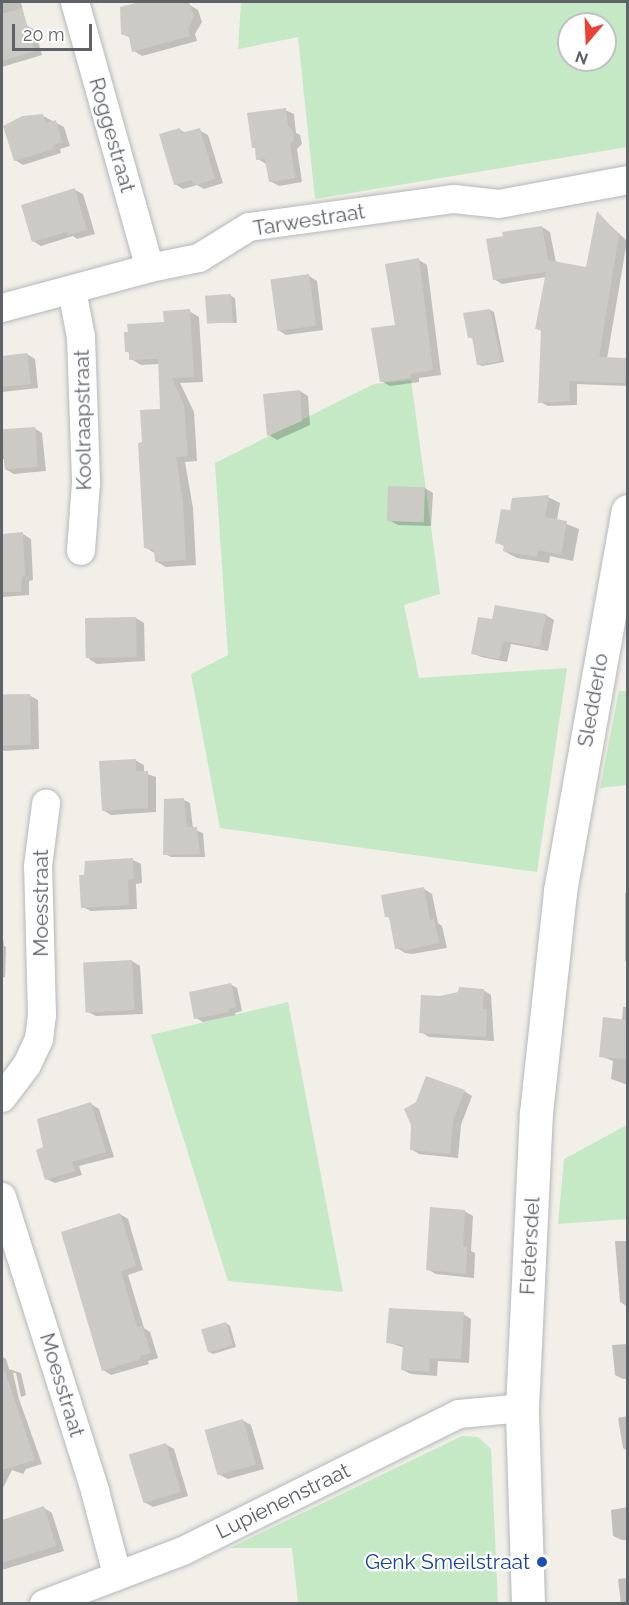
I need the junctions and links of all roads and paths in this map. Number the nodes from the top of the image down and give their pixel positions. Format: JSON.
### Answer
{"nodes":[{"id":1,"x":75,"y":2,"type":"edge"},
{"id":2,"x":627,"y":180,"type":"edge"},
{"id":3,"x":150,"y":268,"type":"junction"},
{"id":4,"x":72,"y":291,"type":"junction"},
{"id":5,"x":2,"y":308,"type":"edge"},
{"id":6,"x":627,"y":511,"type":"edge"},
{"id":7,"x":81,"y":550,"type":"dead end"},
{"id":8,"x":46,"y":804,"type":"dead end"},
{"id":9,"x":560,"y":891,"type":"joint"},
{"id":10,"x":2,"y":1098,"type":"edge"},
{"id":11,"x":2,"y":1197,"type":"edge"},
{"id":12,"x":522,"y":1408,"type":"junction"},
{"id":13,"x":117,"y":1574,"type":"junction"},
{"id":14,"x":44,"y":1604,"type":"edge"},
{"id":15,"x":528,"y":1604,"type":"edge"}],
"edges":[{"from":1,"to":3,"type":"street","name":"Roggestraat"},
{"from":2,"to":3,"type":"street","name":"Tarwestraat"},
{"from":3,"to":4,"type":"street","name":"Tarwestraat"},
{"from":4,"to":5,"type":"street","name":"Tarwestraat"},
{"from":4,"to":7,"type":"street","name":"Koolraapstraat"},
{"from":6,"to":9,"type":"street","name":"Sledderlo"},
{"from":8,"to":10,"type":"street","name":"Moesstraat"},
{"from":9,"to":12,"type":"street","name":"Fletersdel"},
{"from":11,"to":13,"type":"street","name":"Moesstraat"},
{"from":12,"to":13,"type":"street","name":"Lupienenstraat"},
{"from":12,"to":15,"type":"street","name":"Fletersdel"},
{"from":13,"to":14,"type":"street","name":"Lupienenstraat"}]}
